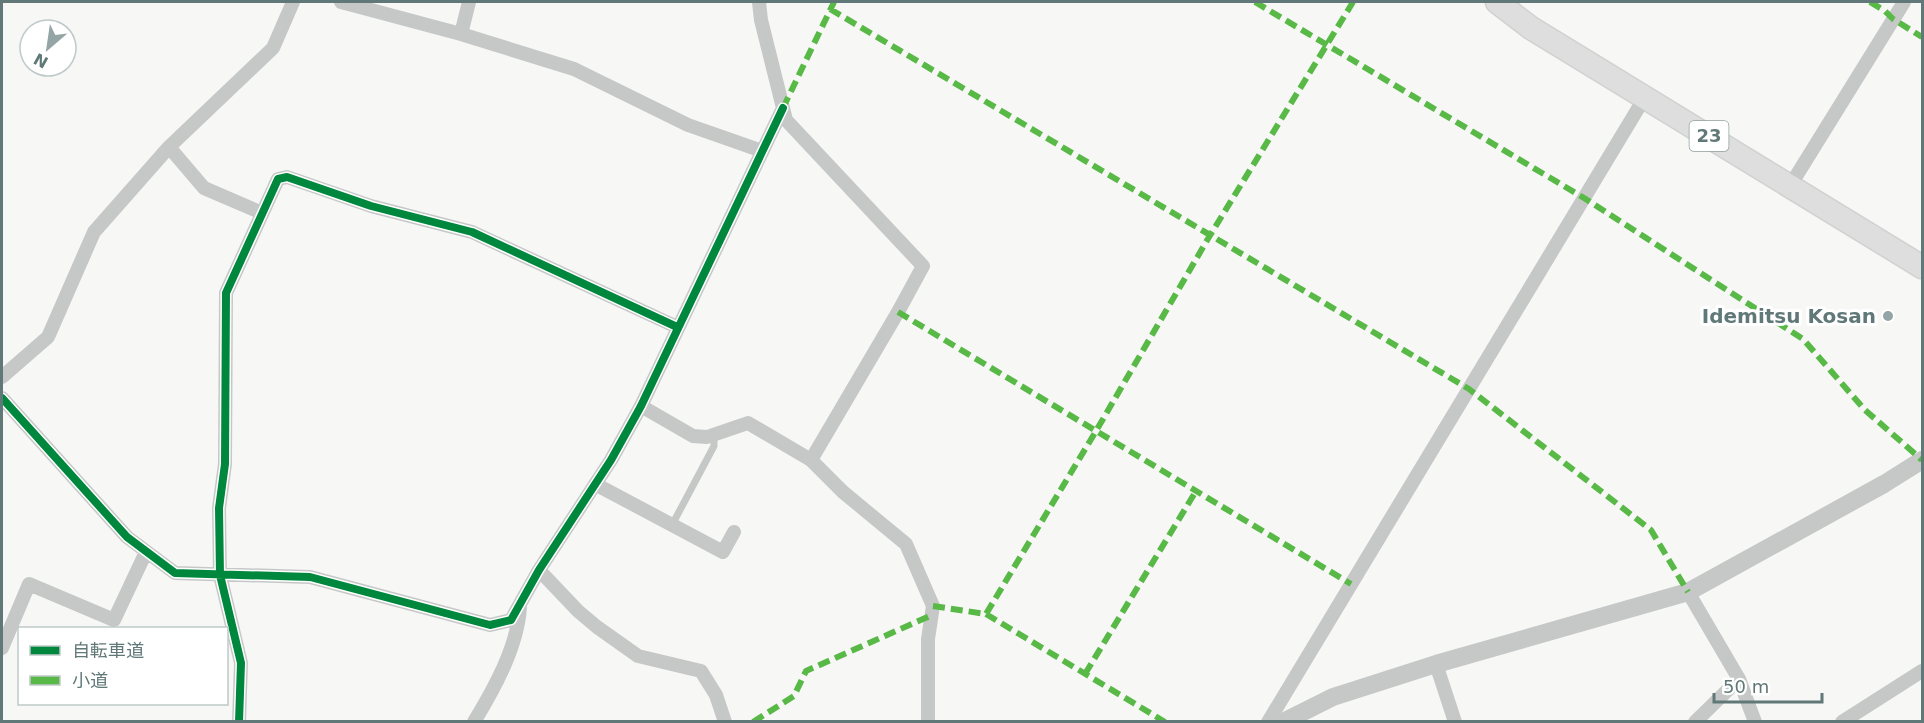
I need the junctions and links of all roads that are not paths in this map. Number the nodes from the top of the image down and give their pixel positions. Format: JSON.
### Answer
{"nodes":[{"id":1,"x":293,"y":2,"type":"edge"},
{"id":2,"x":341,"y":2,"type":"edge"},
{"id":3,"x":469,"y":2,"type":"edge"},
{"id":4,"x":759,"y":2,"type":"edge"},
{"id":5,"x":1497,"y":2,"type":"edge"},
{"id":6,"x":1904,"y":2,"type":"edge"},
{"id":7,"x":461,"y":34,"type":"junction"},
{"id":8,"x":1646,"y":97,"type":"junction"},
{"id":9,"x":783,"y":108,"type":"junction"},
{"id":10,"x":169,"y":147,"type":"junction"},
{"id":11,"x":762,"y":151,"type":"junction"},
{"id":12,"x":1790,"y":186,"type":"junction"},
{"id":13,"x":262,"y":213,"type":"junction"},
{"id":14,"x":1923,"y":267,"type":"edge"},
{"id":15,"x":677,"y":327,"type":"junction"},
{"id":16,"x":2,"y":377,"type":"edge"},
{"id":17,"x":2,"y":398,"type":"edge"},
{"id":18,"x":641,"y":406,"type":"junction"},
{"id":19,"x":714,"y":435,"type":"junction"},
{"id":20,"x":811,"y":460,"type":"junction"},
{"id":21,"x":1923,"y":460,"type":"edge"},
{"id":22,"x":595,"y":484,"type":"junction"},
{"id":23,"x":672,"y":525,"type":"junction"},
{"id":24,"x":734,"y":532,"type":"dead end"},
{"id":25,"x":146,"y":552,"type":"junction"},
{"id":26,"x":539,"y":570,"type":"junction"},
{"id":27,"x":220,"y":575,"type":"junction"},
{"id":28,"x":1688,"y":592,"type":"junction"},
{"id":29,"x":520,"y":604,"type":"junction"},
{"id":30,"x":2,"y":648,"type":"edge"},
{"id":31,"x":1436,"y":664,"type":"junction"},
{"id":32,"x":1923,"y":671,"type":"edge"},
{"id":33,"x":1739,"y":679,"type":"junction"},
{"id":34,"x":1292,"y":720,"type":"edge"},
{"id":35,"x":239,"y":722,"type":"edge"},
{"id":36,"x":474,"y":722,"type":"edge"},
{"id":37,"x":725,"y":722,"type":"edge"},
{"id":38,"x":928,"y":722,"type":"edge"},
{"id":39,"x":1268,"y":722,"type":"edge"},
{"id":40,"x":1455,"y":722,"type":"edge"},
{"id":41,"x":1695,"y":722,"type":"edge"},
{"id":42,"x":1755,"y":722,"type":"edge"},
{"id":43,"x":1842,"y":722,"type":"edge"}],
"edges":[{"from":1,"to":10,"type":"street"},
{"from":2,"to":7,"type":"street"},
{"from":3,"to":7,"type":"street"},
{"from":4,"to":9,"type":"street"},
{"from":5,"to":8,"type":"main road","number":"23"},
{"from":6,"to":12,"type":"street"},
{"from":7,"to":11,"type":"street"},
{"from":8,"to":12,"type":"main road","number":"23"},
{"from":8,"to":39,"type":"street"},
{"from":9,"to":11,"type":"street"},
{"from":9,"to":20,"type":"street"},
{"from":10,"to":13,"type":"street"},
{"from":10,"to":16,"type":"street"},
{"from":11,"to":15,"type":"street"},
{"from":12,"to":14,"type":"main road","number":"23"},
{"from":13,"to":15,"type":"street"},
{"from":13,"to":27,"type":"street"},
{"from":15,"to":18,"type":"street"},
{"from":17,"to":25,"type":"street"},
{"from":18,"to":19,"type":"street"},
{"from":18,"to":22,"type":"street"},
{"from":19,"to":20,"type":"street"},
{"from":19,"to":23,"type":"lane"},
{"from":20,"to":38,"type":"street"},
{"from":21,"to":28,"type":"street"},
{"from":22,"to":23,"type":"street"},
{"from":22,"to":26,"type":"street"},
{"from":23,"to":24,"type":"street"},
{"from":25,"to":27,"type":"street"},
{"from":25,"to":30,"type":"street"},
{"from":26,"to":29,"type":"street"},
{"from":26,"to":37,"type":"street"},
{"from":27,"to":29,"type":"street"},
{"from":27,"to":35,"type":"street"},
{"from":28,"to":31,"type":"street"},
{"from":28,"to":33,"type":"street"},
{"from":29,"to":36,"type":"street"},
{"from":31,"to":34,"type":"street"},
{"from":31,"to":40,"type":"street"},
{"from":32,"to":43,"type":"street"},
{"from":33,"to":41,"type":"street"},
{"from":33,"to":42,"type":"street"}]}
